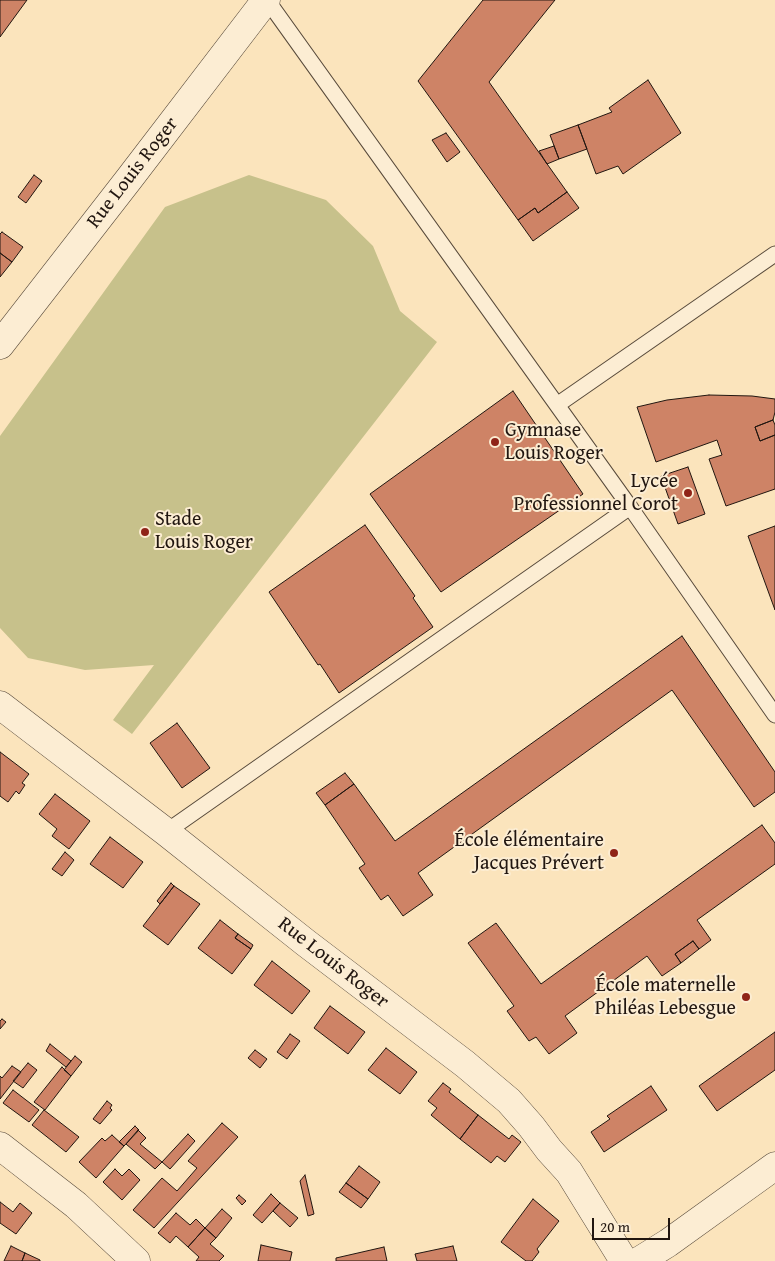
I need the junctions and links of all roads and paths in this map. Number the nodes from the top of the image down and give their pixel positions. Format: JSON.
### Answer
{"nodes":[{"id":1,"x":266,"y":0,"type":"edge"},
{"id":2,"x":775,"y":254,"type":"edge"},
{"id":3,"x":0,"y":345,"type":"edge"},
{"id":4,"x":557,"y":405,"type":"junction"},
{"id":5,"x":630,"y":506,"type":"junction"},
{"id":6,"x":0,"y":705,"type":"edge"},
{"id":7,"x":775,"y":715,"type":"edge"},
{"id":8,"x":166,"y":832,"type":"junction"},
{"id":9,"x":0,"y":1146,"type":"edge"},
{"id":10,"x":775,"y":1166,"type":"edge"},
{"id":11,"x":136,"y":1261,"type":"edge"},
{"id":12,"x":624,"y":1261,"type":"edge"},
{"id":13,"x":639,"y":1261,"type":"edge"}],
"edges":[{"from":1,"to":3,"type":"street","name":"Rue Louis Roger"},
{"from":1,"to":4,"type":"lane"},
{"from":2,"to":4,"type":"lane"},
{"from":4,"to":5,"type":"lane"},
{"from":5,"to":7,"type":"lane"},
{"from":5,"to":8,"type":"lane"},
{"from":6,"to":8,"type":"street","name":"Rue Louis Roger"},
{"from":8,"to":12,"type":"street","name":"Rue Louis Roger"},
{"from":9,"to":11,"type":"street"},
{"from":10,"to":13,"type":"street"}]}
